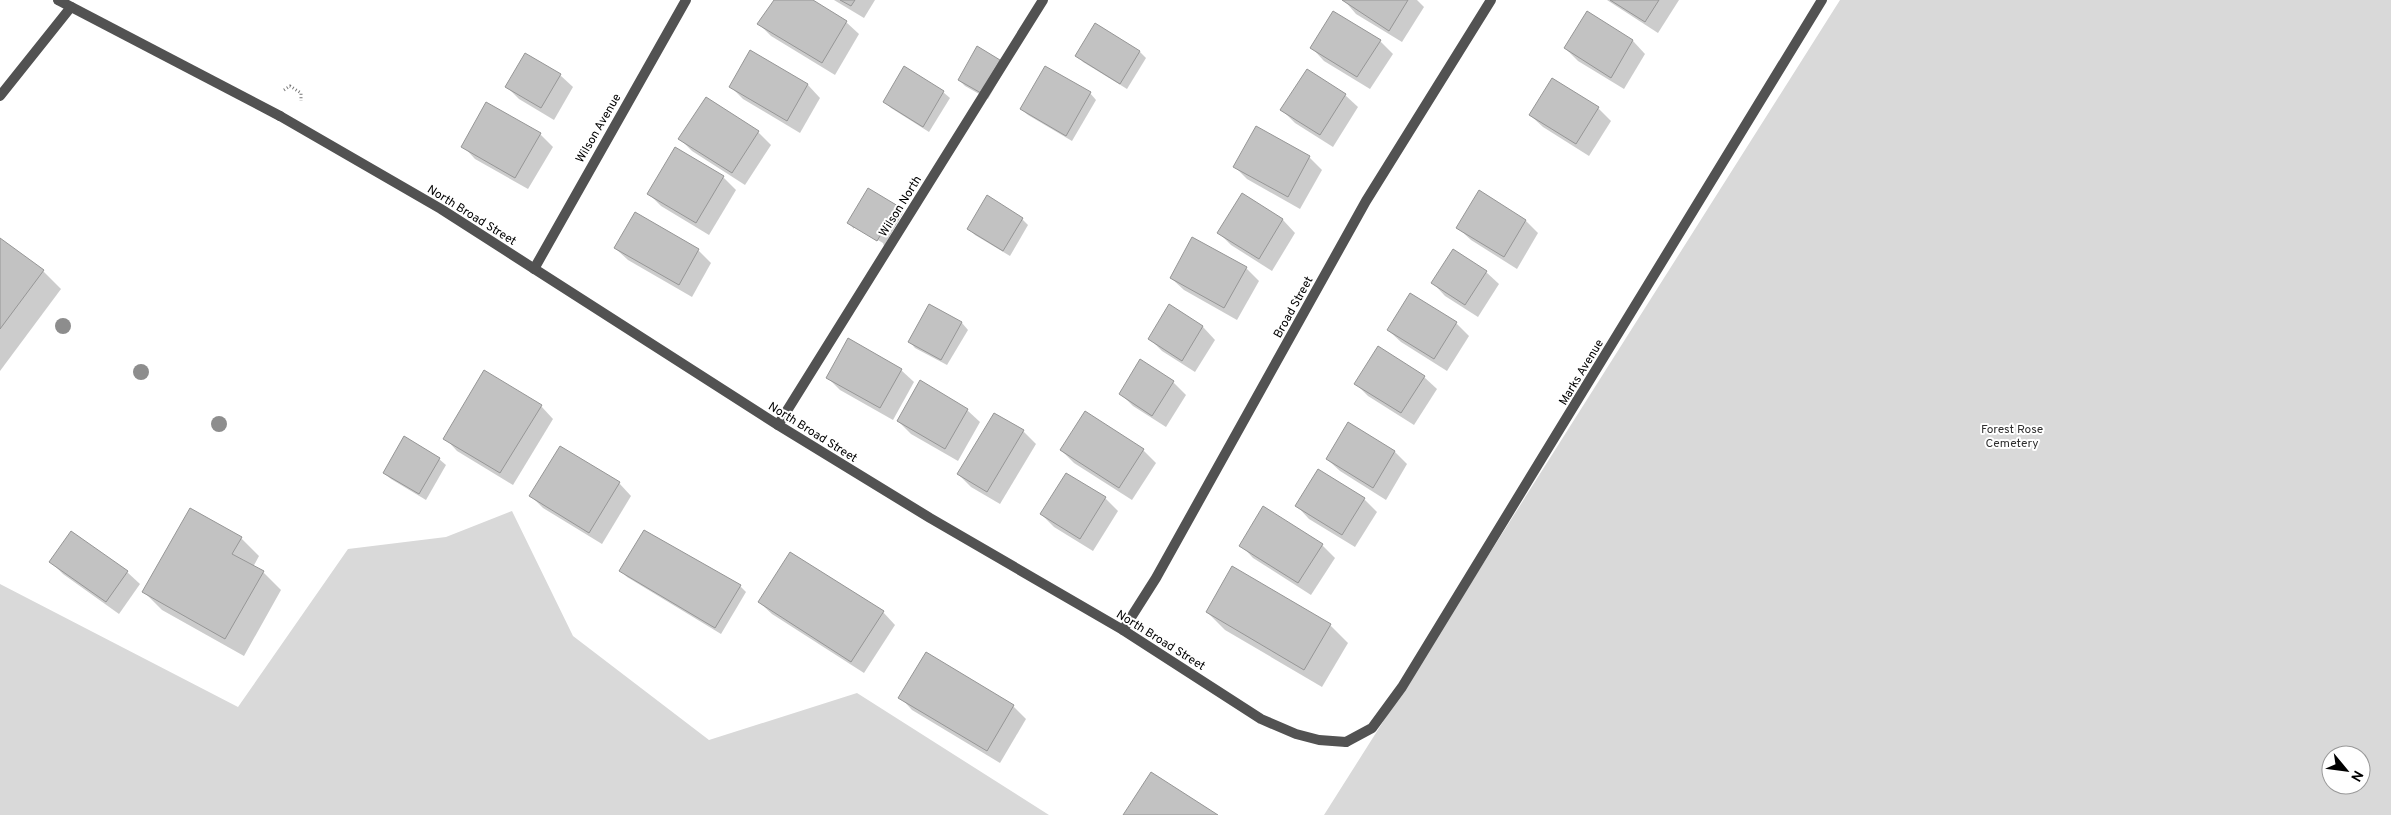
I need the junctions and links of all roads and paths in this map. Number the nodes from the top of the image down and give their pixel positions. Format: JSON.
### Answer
{"nodes":[{"id":1,"x":58,"y":0,"type":"edge"},
{"id":2,"x":686,"y":0,"type":"edge"},
{"id":3,"x":1043,"y":0,"type":"edge"},
{"id":4,"x":1491,"y":0,"type":"edge"},
{"id":5,"x":1822,"y":0,"type":"edge"},
{"id":6,"x":71,"y":7,"type":"junction"},
{"id":7,"x":0,"y":96,"type":"edge"},
{"id":8,"x":534,"y":269,"type":"junction"},
{"id":9,"x":778,"y":426,"type":"junction"},
{"id":10,"x":1123,"y":630,"type":"junction"},
{"id":11,"x":1346,"y":742,"type":"joint"}],
"edges":[{"from":1,"to":6,"type":"street","name":"North Broad Street"},
{"from":2,"to":8,"type":"street","name":"Wilson Avenue"},
{"from":3,"to":9,"type":"street","name":"Wilson North"},
{"from":4,"to":10,"type":"street","name":"Broad Street"},
{"from":5,"to":11,"type":"street","name":"Marks Avenue"},
{"from":6,"to":7,"type":"street"},
{"from":6,"to":8,"type":"street","name":"North Broad Street"},
{"from":8,"to":9,"type":"street","name":"North Broad Street"},
{"from":9,"to":10,"type":"street","name":"North Broad Street"},
{"from":10,"to":11,"type":"street","name":"North Broad Street"}]}
